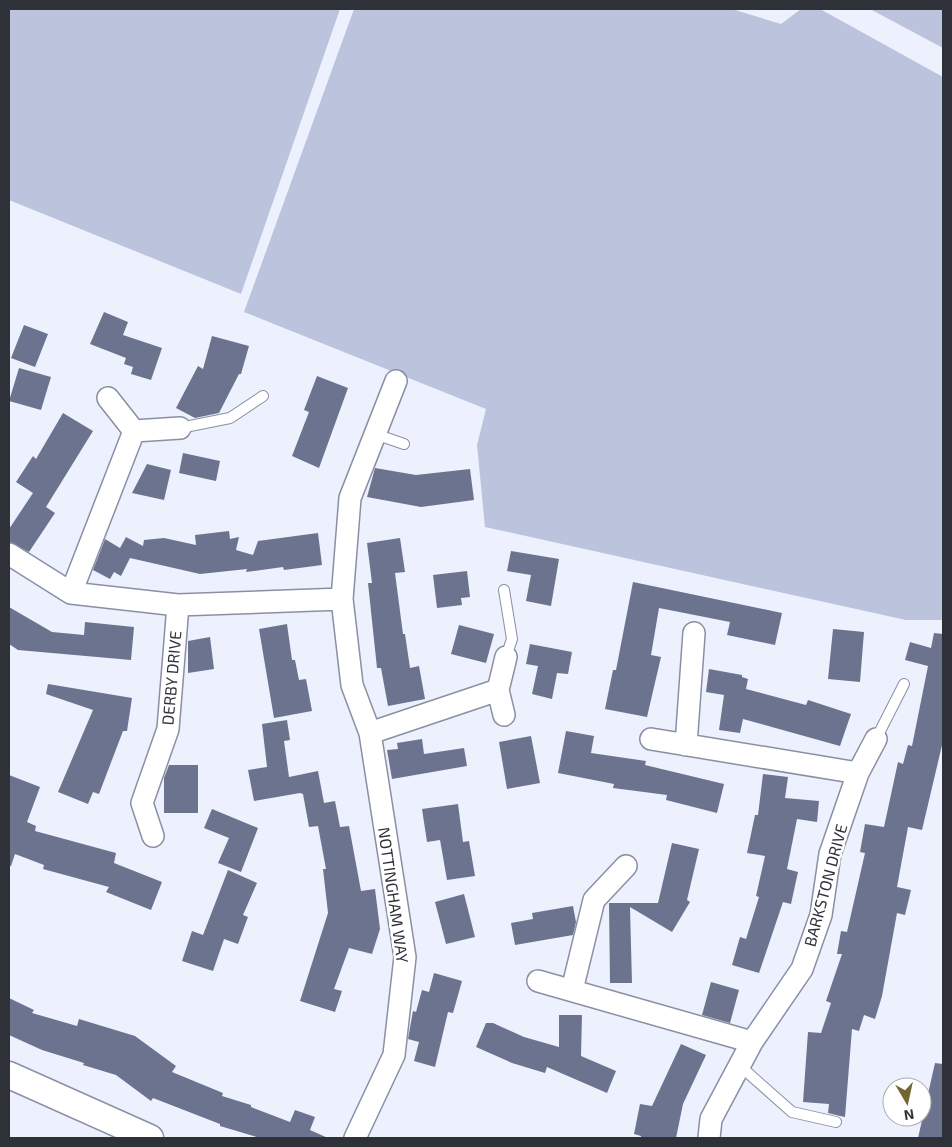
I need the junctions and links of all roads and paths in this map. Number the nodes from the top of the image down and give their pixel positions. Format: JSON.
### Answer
{"nodes":[{"id":1,"x":396,"y":382,"type":"dead end"},
{"id":2,"x":263,"y":396,"type":"dead end"},
{"id":3,"x":108,"y":398,"type":"dead end"},
{"id":4,"x":180,"y":428,"type":"joint"},
{"id":5,"x":134,"y":432,"type":"junction"},
{"id":6,"x":376,"y":434,"type":"junction"},
{"id":7,"x":404,"y":444,"type":"dead end"},
{"id":8,"x":9,"y":554,"type":"edge"},
{"id":9,"x":504,"y":590,"type":"dead end"},
{"id":10,"x":71,"y":593,"type":"junction"},
{"id":11,"x":342,"y":600,"type":"junction"},
{"id":12,"x":178,"y":605,"type":"junction"},
{"id":13,"x":694,"y":634,"type":"dead end"},
{"id":14,"x":506,"y":657,"type":"joint"},
{"id":15,"x":904,"y":684,"type":"dead end"},
{"id":16,"x":498,"y":690,"type":"junction"},
{"id":17,"x":504,"y":715,"type":"dead end"},
{"id":18,"x":370,"y":732,"type":"junction"},
{"id":19,"x":651,"y":739,"type":"dead end"},
{"id":20,"x":876,"y":739,"type":"joint"},
{"id":21,"x":686,"y":745,"type":"junction"},
{"id":22,"x":858,"y":773,"type":"junction"},
{"id":23,"x":153,"y":836,"type":"dead end"},
{"id":24,"x":626,"y":866,"type":"dead end"},
{"id":25,"x":538,"y":981,"type":"dead end"},
{"id":26,"x":572,"y":990,"type":"junction"},
{"id":27,"x":752,"y":1042,"type":"junction"},
{"id":28,"x":739,"y":1065,"type":"junction"},
{"id":29,"x":9,"y":1075,"type":"edge"},
{"id":30,"x":836,"y":1122,"type":"dead end"},
{"id":31,"x":150,"y":1138,"type":"edge"},
{"id":32,"x":355,"y":1138,"type":"edge"},
{"id":33,"x":709,"y":1138,"type":"edge"}],
"edges":[{"from":1,"to":6,"type":"street","name":"NOTTINGHAM WAY"},
{"from":2,"to":4,"type":"lane"},
{"from":3,"to":5,"type":"street"},
{"from":4,"to":5,"type":"street"},
{"from":5,"to":10,"type":"street"},
{"from":6,"to":7,"type":"lane"},
{"from":6,"to":11,"type":"street","name":"NOTTINGHAM WAY"},
{"from":8,"to":10,"type":"street"},
{"from":9,"to":14,"type":"lane"},
{"from":10,"to":12,"type":"street"},
{"from":11,"to":12,"type":"street"},
{"from":11,"to":18,"type":"street","name":"NOTTINGHAM WAY"},
{"from":12,"to":23,"type":"street","name":"DERBY DRIVE"},
{"from":13,"to":21,"type":"street"},
{"from":14,"to":16,"type":"street"},
{"from":15,"to":20,"type":"lane"},
{"from":16,"to":17,"type":"street"},
{"from":16,"to":18,"type":"street"},
{"from":18,"to":32,"type":"street","name":"NOTTINGHAM WAY"},
{"from":19,"to":21,"type":"street"},
{"from":20,"to":22,"type":"street","name":"BARKSTON DRIVE"},
{"from":21,"to":22,"type":"street"},
{"from":22,"to":27,"type":"street","name":"BARKSTON DRIVE"},
{"from":24,"to":26,"type":"street"},
{"from":25,"to":26,"type":"street"},
{"from":26,"to":27,"type":"street"},
{"from":27,"to":28,"type":"street","name":"BARKSTON DRIVE"},
{"from":28,"to":30,"type":"lane"},
{"from":28,"to":33,"type":"street","name":"BARKSTON DRIVE"},
{"from":29,"to":31,"type":"street"}]}
